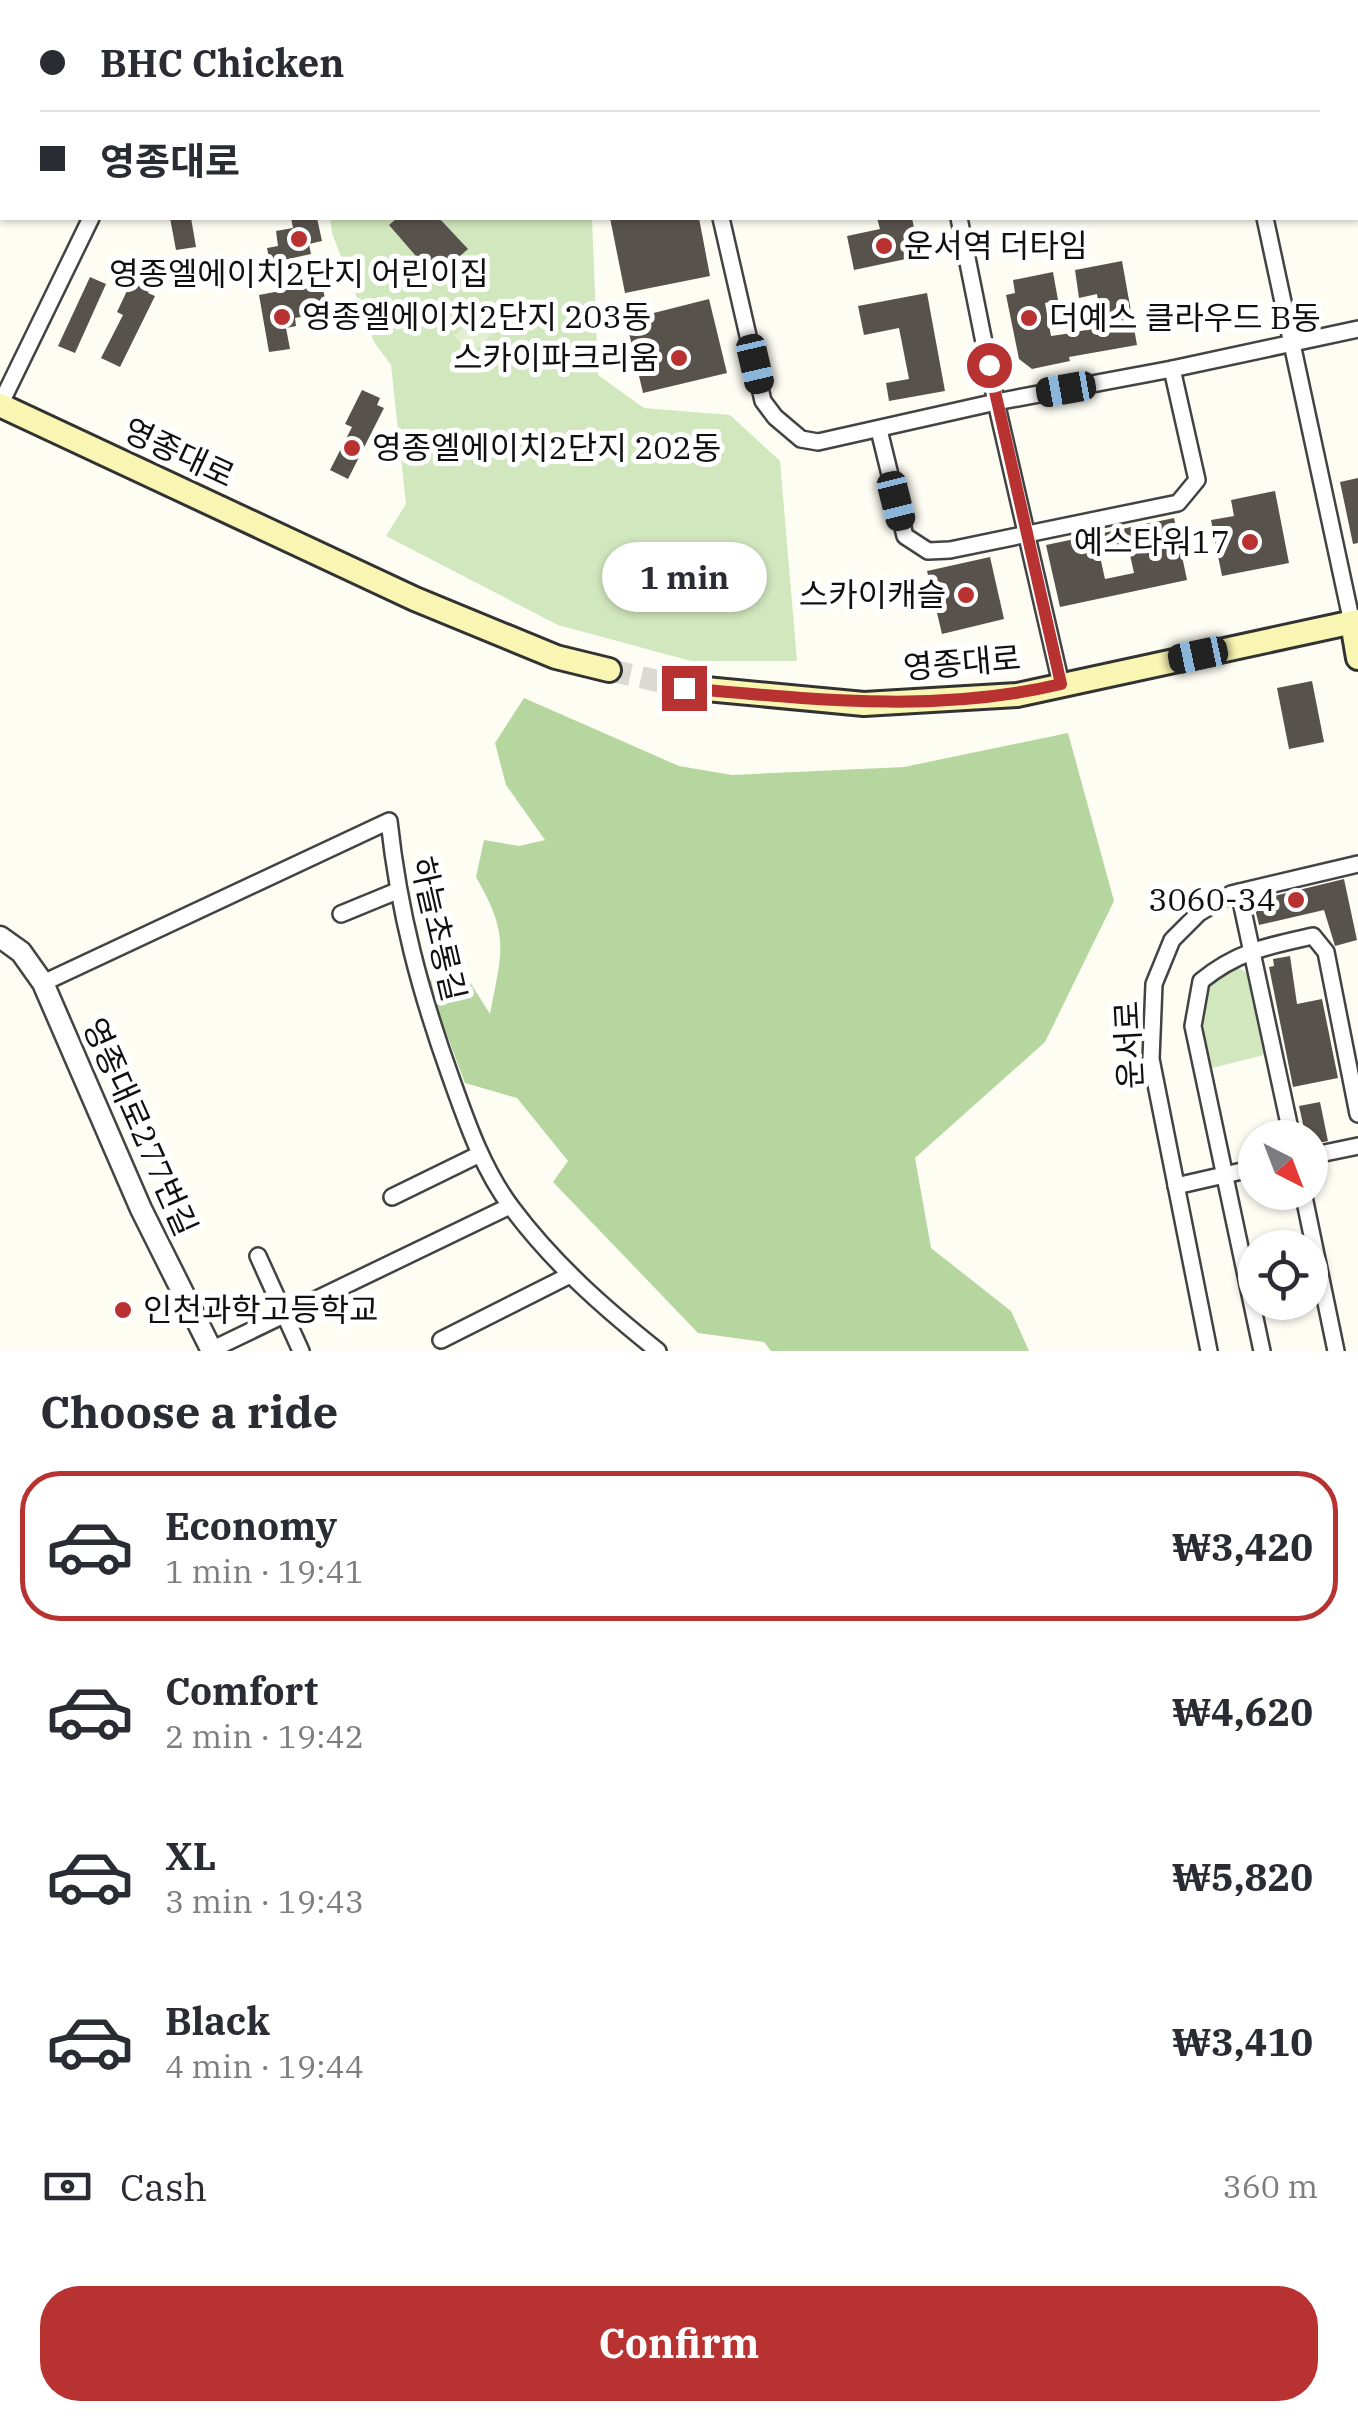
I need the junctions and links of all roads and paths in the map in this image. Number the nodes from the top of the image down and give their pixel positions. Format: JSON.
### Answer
{"nodes":[{"id":1,"x":90,"y":220,"type":"edge"},
{"id":2,"x":721,"y":220,"type":"edge"},
{"id":3,"x":960,"y":220,"type":"edge"},
{"id":4,"x":1265,"y":220,"type":"edge"},
{"id":5,"x":1358,"y":329,"type":"edge"},
{"id":6,"x":1292,"y":343,"type":"junction"},
{"id":7,"x":1172,"y":370,"type":"junction"},
{"id":8,"x":996,"y":402,"type":"junction"},
{"id":9,"x":0,"y":405,"type":"edge"},
{"id":10,"x":879,"y":430,"type":"junction"},
{"id":11,"x":1026,"y":535,"type":"junction"},
{"id":12,"x":1355,"y":622,"type":"edge"},
{"id":13,"x":1358,"y":658,"type":"edge"},
{"id":14,"x":608,"y":670,"type":"tunnel mouth"},
{"id":15,"x":1061,"y":684,"type":"junction"},
{"id":16,"x":684,"y":688,"type":"tunnel mouth"},
{"id":17,"x":1358,"y":864,"type":"edge"},
{"id":18,"x":396,"y":891,"type":"junction"},
{"id":19,"x":1239,"y":892,"type":"junction"},
{"id":20,"x":340,"y":914,"type":"dead end"},
{"id":21,"x":0,"y":937,"type":"edge"},
{"id":22,"x":1250,"y":950,"type":"junction"},
{"id":23,"x":43,"y":984,"type":"junction"},
{"id":24,"x":1358,"y":1114,"type":"edge"},
{"id":25,"x":1288,"y":1120,"type":"edge"},
{"id":26,"x":1358,"y":1146,"type":"edge"},
{"id":27,"x":1328,"y":1152,"type":"edge"},
{"id":28,"x":480,"y":1154,"type":"junction"},
{"id":29,"x":1238,"y":1172,"type":"edge"},
{"id":30,"x":1225,"y":1175,"type":"junction"},
{"id":31,"x":1176,"y":1186,"type":"junction"},
{"id":32,"x":392,"y":1198,"type":"dead end"},
{"id":33,"x":510,"y":1206,"type":"junction"},
{"id":34,"x":1307,"y":1210,"type":"edge"},
{"id":35,"x":258,"y":1256,"type":"dead end"},
{"id":36,"x":568,"y":1276,"type":"junction"},
{"id":37,"x":285,"y":1316,"type":"junction"},
{"id":38,"x":441,"y":1340,"type":"dead end"},
{"id":39,"x":651,"y":1349,"type":"edge"},
{"id":40,"x":212,"y":1350,"type":"edge"},
{"id":41,"x":301,"y":1351,"type":"edge"},
{"id":42,"x":1209,"y":1351,"type":"edge"},
{"id":43,"x":1262,"y":1351,"type":"edge"},
{"id":44,"x":1336,"y":1351,"type":"edge"}],
"edges":[{"from":1,"to":9,"type":"street"},
{"from":2,"to":10,"type":"street"},
{"from":3,"to":8,"type":"street"},
{"from":4,"to":6,"type":"street"},
{"from":5,"to":6,"type":"street"},
{"from":6,"to":7,"type":"street"},
{"from":6,"to":12,"type":"street"},
{"from":7,"to":8,"type":"street"},
{"from":7,"to":11,"type":"street"},
{"from":8,"to":10,"type":"street"},
{"from":8,"to":11,"type":"street"},
{"from":9,"to":14,"type":"main road","name":"영종대로"},
{"from":10,"to":11,"type":"street"},
{"from":11,"to":15,"type":"street"},
{"from":12,"to":13,"type":"main road"},
{"from":12,"to":15,"type":"main road","name":"영종대로"},
{"from":15,"to":16,"type":"main road","name":"영종대로"},
{"from":17,"to":19,"type":"street","name":"운서로"},
{"from":18,"to":20,"type":"street"},
{"from":18,"to":23,"type":"street","name":"하늘초롱길"},
{"from":18,"to":28,"type":"street","name":"하늘초롱길"},
{"from":19,"to":22,"type":"street"},
{"from":19,"to":31,"type":"street","name":"운서로"},
{"from":21,"to":23,"type":"street","name":"영종대로277번길"},
{"from":22,"to":24,"type":"street"},
{"from":22,"to":25,"type":"street"},
{"from":22,"to":30,"type":"street"},
{"from":23,"to":40,"type":"street","name":"영종대로277번길"},
{"from":26,"to":27,"type":"street"},
{"from":28,"to":32,"type":"street"},
{"from":28,"to":33,"type":"street","name":"하늘초롱길"},
{"from":29,"to":30,"type":"street"},
{"from":30,"to":31,"type":"street"},
{"from":30,"to":43,"type":"street"},
{"from":31,"to":42,"type":"street","name":"운서로"},
{"from":33,"to":36,"type":"street","name":"하늘초롱길"},
{"from":33,"to":37,"type":"street"},
{"from":34,"to":44,"type":"street"},
{"from":35,"to":37,"type":"street"},
{"from":36,"to":38,"type":"street"},
{"from":36,"to":39,"type":"street","name":"하늘초롱길"},
{"from":37,"to":40,"type":"street"},
{"from":37,"to":41,"type":"street"}]}
